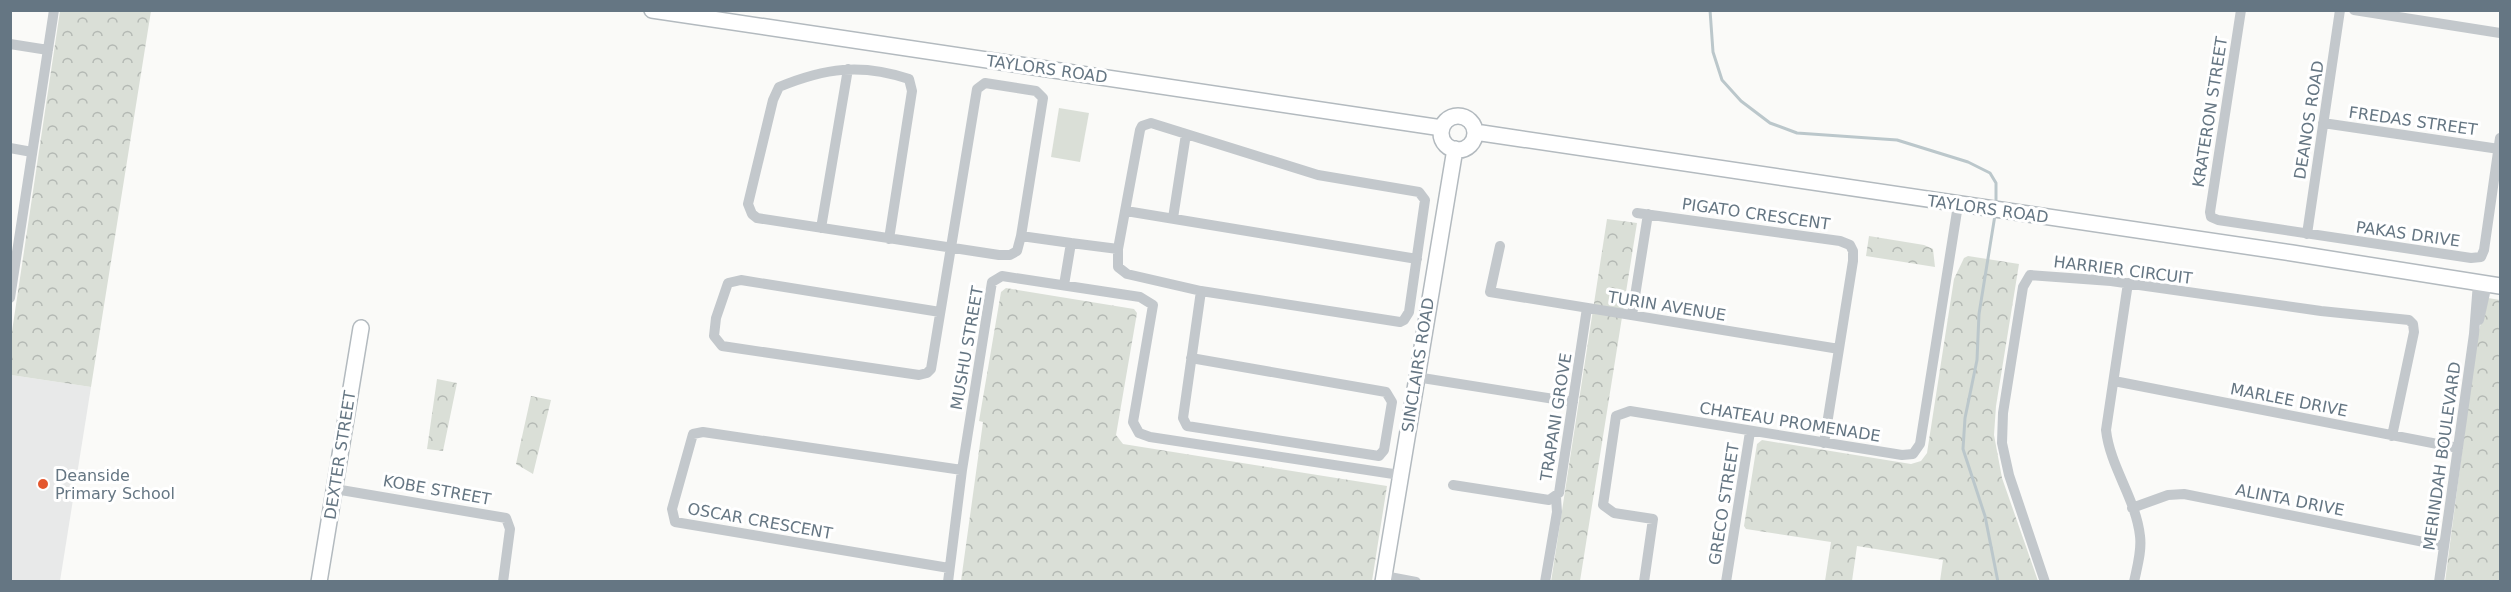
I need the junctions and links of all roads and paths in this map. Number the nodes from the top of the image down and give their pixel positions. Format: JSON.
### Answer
{"nodes":[{"id":1,"x":54,"y":10,"type":"edge"},
{"id":2,"x":651,"y":10,"type":"edge"},
{"id":3,"x":2241,"y":10,"type":"edge"},
{"id":4,"x":2340,"y":10,"type":"edge"},
{"id":5,"x":2354,"y":10,"type":"edge"},
{"id":6,"x":2500,"y":33,"type":"edge"},
{"id":7,"x":10,"y":44,"type":"edge"},
{"id":8,"x":48,"y":50,"type":"junction"},
{"id":9,"x":848,"y":69,"type":"junction"},
{"id":10,"x":2323,"y":123,"type":"junction"},
{"id":11,"x":1442,"y":128,"type":"junction"},
{"id":12,"x":1475,"y":132,"type":"junction"},
{"id":13,"x":1186,"y":134,"type":"junction"},
{"id":14,"x":2500,"y":144,"type":"edge"},
{"id":15,"x":10,"y":148,"type":"edge"},
{"id":16,"x":1455,"y":149,"type":"junction"},
{"id":17,"x":32,"y":152,"type":"junction"},
{"id":18,"x":1958,"y":205,"type":"junction"},
{"id":19,"x":1126,"y":211,"type":"junction"},
{"id":20,"x":2211,"y":217,"type":"joint"},
{"id":21,"x":1173,"y":218,"type":"junction"},
{"id":22,"x":821,"y":228,"type":"junction"},
{"id":23,"x":2307,"y":234,"type":"junction"},
{"id":24,"x":1021,"y":236,"type":"junction"},
{"id":25,"x":888,"y":239,"type":"junction"},
{"id":26,"x":1071,"y":243,"type":"junction"},
{"id":27,"x":1500,"y":246,"type":"dead end"},
{"id":28,"x":951,"y":247,"type":"junction"},
{"id":29,"x":1118,"y":249,"type":"junction"},
{"id":30,"x":14,"y":255,"type":"edge"},
{"id":31,"x":1417,"y":259,"type":"junction"},
{"id":32,"x":2128,"y":283,"type":"junction"},
{"id":33,"x":2488,"y":284,"type":"edge"},
{"id":34,"x":1064,"y":285,"type":"junction"},
{"id":35,"x":1201,"y":291,"type":"junction"},
{"id":36,"x":10,"y":298,"type":"edge"},
{"id":37,"x":1587,"y":308,"type":"junction"},
{"id":38,"x":940,"y":312,"type":"junction"},
{"id":39,"x":1632,"y":315,"type":"junction"},
{"id":40,"x":361,"y":328,"type":"dead end"},
{"id":41,"x":1839,"y":349,"type":"junction"},
{"id":42,"x":1191,"y":358,"type":"junction"},
{"id":43,"x":1416,"y":377,"type":"junction"},
{"id":44,"x":2114,"y":381,"type":"junction"},
{"id":45,"x":1573,"y":402,"type":"junction"},
{"id":46,"x":1750,"y":432,"type":"junction"},
{"id":47,"x":2392,"y":436,"type":"junction"},
{"id":48,"x":1824,"y":443,"type":"junction"},
{"id":49,"x":2458,"y":448,"type":"junction"},
{"id":50,"x":962,"y":470,"type":"junction"},
{"id":51,"x":1400,"y":475,"type":"junction"},
{"id":52,"x":1453,"y":485,"type":"dead end"},
{"id":53,"x":334,"y":489,"type":"junction"},
{"id":54,"x":1556,"y":497,"type":"junction"},
{"id":55,"x":2132,"y":508,"type":"junction"},
{"id":56,"x":2444,"y":546,"type":"junction"},
{"id":57,"x":949,"y":568,"type":"junction"},
{"id":58,"x":322,"y":577,"type":"edge"},
{"id":59,"x":1383,"y":579,"type":"edge"},
{"id":60,"x":503,"y":582,"type":"edge"},
{"id":61,"x":948,"y":582,"type":"edge"},
{"id":62,"x":1416,"y":582,"type":"edge"},
{"id":63,"x":1545,"y":582,"type":"edge"},
{"id":64,"x":1644,"y":582,"type":"edge"},
{"id":65,"x":1726,"y":582,"type":"edge"},
{"id":66,"x":2045,"y":582,"type":"edge"},
{"id":67,"x":2134,"y":582,"type":"edge"},
{"id":68,"x":2439,"y":582,"type":"edge"}],
"edges":[{"from":1,"to":8,"type":"street"},
{"from":2,"to":11,"type":"street","name":"TAYLORS ROAD"},
{"from":3,"to":20,"type":"street","name":"KRATERON STREET"},
{"from":4,"to":10,"type":"street","name":"DEANOS ROAD"},
{"from":5,"to":6,"type":"street"},
{"from":7,"to":8,"type":"street"},
{"from":8,"to":17,"type":"street"},
{"from":9,"to":22,"type":"street"},
{"from":9,"to":22,"type":"street"},
{"from":9,"to":25,"type":"street"},
{"from":10,"to":14,"type":"street","name":"FREDAS STREET"},
{"from":10,"to":23,"type":"street","name":"DEANOS ROAD"},
{"from":11,"to":12,"type":"street"},
{"from":11,"to":16,"type":"street"},
{"from":12,"to":16,"type":"street"},
{"from":12,"to":18,"type":"street","name":"TAYLORS ROAD"},
{"from":13,"to":19,"type":"street"},
{"from":13,"to":21,"type":"street"},
{"from":13,"to":31,"type":"street"},
{"from":14,"to":23,"type":"street","name":"PAKAS DRIVE"},
{"from":15,"to":17,"type":"street"},
{"from":16,"to":43,"type":"street","name":"SINCLAIRS ROAD"},
{"from":17,"to":30,"type":"street"},
{"from":18,"to":33,"type":"street","name":"TAYLORS ROAD"},
{"from":18,"to":48,"type":"street","name":"CHATEAU PROMENADE"},
{"from":19,"to":21,"type":"street"},
{"from":19,"to":29,"type":"street"},
{"from":20,"to":23,"type":"street","name":"PAKAS DRIVE"},
{"from":21,"to":31,"type":"street"},
{"from":22,"to":25,"type":"street"},
{"from":24,"to":26,"type":"street"},
{"from":24,"to":28,"type":"street"},
{"from":24,"to":28,"type":"street"},
{"from":25,"to":28,"type":"street"},
{"from":26,"to":29,"type":"street"},
{"from":26,"to":34,"type":"street"},
{"from":27,"to":37,"type":"street","name":"TURIN AVENUE"},
{"from":28,"to":38,"type":"street"},
{"from":29,"to":35,"type":"street"},
{"from":30,"to":36,"type":"street"},
{"from":31,"to":35,"type":"street"},
{"from":32,"to":44,"type":"street"},
{"from":32,"to":47,"type":"street","name":"HARRIER CIRCUIT"},
{"from":32,"to":66,"type":"street","name":"HARRIER CIRCUIT"},
{"from":33,"to":49,"type":"street","name":"MERINDAH BOULEVARD"},
{"from":34,"to":50,"type":"street","name":"MUSHU STREET"},
{"from":34,"to":51,"type":"street","name":"MUSHU STREET"},
{"from":35,"to":42,"type":"street"},
{"from":37,"to":39,"type":"street","name":"TURIN AVENUE"},
{"from":37,"to":45,"type":"street","name":"TRAPANI GROVE"},
{"from":38,"to":38,"type":"street"},
{"from":39,"to":41,"type":"street","name":"TURIN AVENUE"},
{"from":39,"to":41,"type":"street","name":"PIGATO CRESCENT"},
{"from":40,"to":53,"type":"street","name":"DEXTER STREET"},
{"from":41,"to":48,"type":"street","name":"PIGATO CRESCENT"},
{"from":42,"to":42,"type":"street"},
{"from":43,"to":45,"type":"street"},
{"from":43,"to":51,"type":"street","name":"SINCLAIRS ROAD"},
{"from":44,"to":47,"type":"street","name":"MARLEE DRIVE"},
{"from":44,"to":55,"type":"street"},
{"from":45,"to":54,"type":"street","name":"TRAPANI GROVE"},
{"from":46,"to":48,"type":"street","name":"CHATEAU PROMENADE"},
{"from":46,"to":64,"type":"street","name":"CHATEAU PROMENADE"},
{"from":46,"to":65,"type":"street","name":"GRECO STREET"},
{"from":47,"to":49,"type":"street","name":"MARLEE DRIVE"},
{"from":49,"to":56,"type":"street","name":"MERINDAH BOULEVARD"},
{"from":50,"to":57,"type":"street","name":"MUSHU STREET"},
{"from":50,"to":57,"type":"street","name":"OSCAR CRESCENT"},
{"from":51,"to":59,"type":"street","name":"SINCLAIRS ROAD"},
{"from":52,"to":54,"type":"street","name":"TRAPANI GROVE"},
{"from":53,"to":58,"type":"street","name":"DEXTER STREET"},
{"from":53,"to":60,"type":"street","name":"KOBE STREET"},
{"from":54,"to":63,"type":"street"},
{"from":55,"to":56,"type":"street","name":"ALINTA DRIVE"},
{"from":55,"to":67,"type":"street"},
{"from":56,"to":68,"type":"street","name":"MERINDAH BOULEVARD"},
{"from":57,"to":61,"type":"street","name":"MUSHU STREET"},
{"from":59,"to":62,"type":"street"}]}
